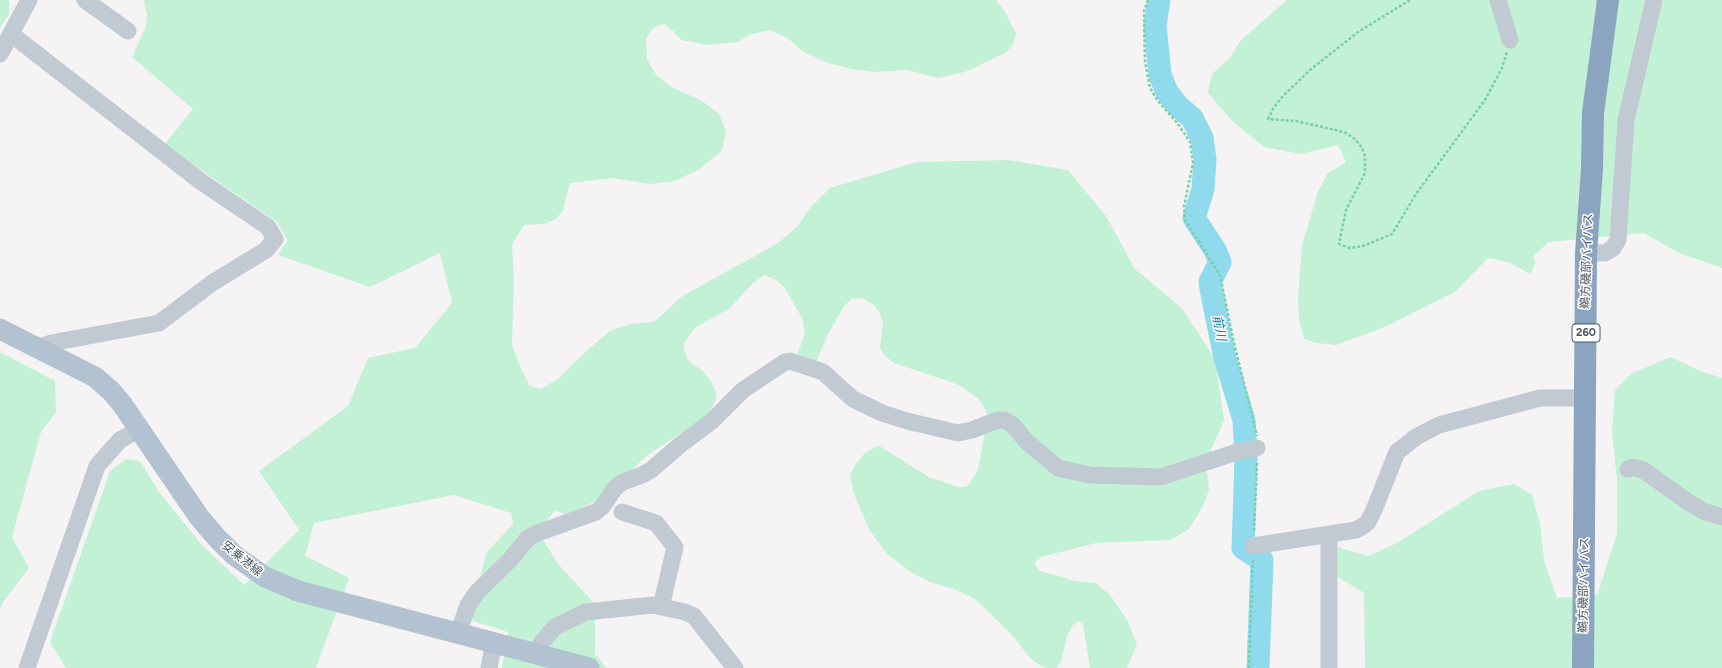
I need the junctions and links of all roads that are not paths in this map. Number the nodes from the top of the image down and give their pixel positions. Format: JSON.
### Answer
{"nodes":[{"id":1,"x":29,"y":0,"type":"edge"},
{"id":2,"x":85,"y":0,"type":"edge"},
{"id":3,"x":1498,"y":0,"type":"edge"},
{"id":4,"x":1608,"y":0,"type":"edge"},
{"id":5,"x":1654,"y":0,"type":"edge"},
{"id":6,"x":128,"y":31,"type":"dead end"},
{"id":7,"x":11,"y":34,"type":"junction"},
{"id":8,"x":1510,"y":40,"type":"road end"},
{"id":9,"x":0,"y":54,"type":"edge"},
{"id":10,"x":1586,"y":253,"type":"junction"},
{"id":11,"x":0,"y":329,"type":"edge"},
{"id":12,"x":38,"y":348,"type":"junction"},
{"id":13,"x":1586,"y":398,"type":"junction"},
{"id":14,"x":140,"y":429,"type":"junction"},
{"id":15,"x":1249,"y":449,"type":"road end"},
{"id":16,"x":1628,"y":469,"type":"dead end"},
{"id":17,"x":622,"y":512,"type":"dead end"},
{"id":18,"x":1722,"y":517,"type":"edge"},
{"id":19,"x":1329,"y":534,"type":"junction"},
{"id":20,"x":1253,"y":554,"type":"road end"},
{"id":21,"x":661,"y":607,"type":"junction"},
{"id":22,"x":458,"y":634,"type":"junction"},
{"id":23,"x":494,"y":643,"type":"junction"},
{"id":24,"x":536,"y":654,"type":"junction"},
{"id":25,"x":27,"y":668,"type":"edge"},
{"id":26,"x":489,"y":668,"type":"edge"},
{"id":27,"x":589,"y":668,"type":"edge"},
{"id":28,"x":735,"y":668,"type":"edge"},
{"id":29,"x":1329,"y":668,"type":"edge"},
{"id":30,"x":1583,"y":668,"type":"edge"}],
"edges":[{"from":1,"to":7,"type":"street"},
{"from":2,"to":6,"type":"street"},
{"from":3,"to":8,"type":"street"},
{"from":4,"to":10,"type":"highway","name":"鵜方磯部バイパス","number":"260"},
{"from":5,"to":10,"type":"street"},
{"from":7,"to":9,"type":"street"},
{"from":7,"to":12,"type":"street"},
{"from":10,"to":13,"type":"highway","name":"鵜方磯部バイパス","number":"260"},
{"from":11,"to":12,"type":"main road","name":"安乗港線"},
{"from":12,"to":14,"type":"main road","name":"安乗港線"},
{"from":13,"to":19,"type":"street"},
{"from":13,"to":30,"type":"highway","name":"鵜方磯部バイパス","number":"260"},
{"from":14,"to":22,"type":"main road","name":"安乗港線"},
{"from":14,"to":25,"type":"street"},
{"from":15,"to":22,"type":"street"},
{"from":16,"to":18,"type":"street"},
{"from":17,"to":21,"type":"street"},
{"from":19,"to":20,"type":"street"},
{"from":19,"to":29,"type":"street"},
{"from":21,"to":24,"type":"street"},
{"from":21,"to":28,"type":"street"},
{"from":22,"to":23,"type":"main road","name":"安乗港線"},
{"from":23,"to":24,"type":"main road","name":"安乗港線"},
{"from":23,"to":26,"type":"street"},
{"from":24,"to":27,"type":"main road","name":"安乗港線"}]}
